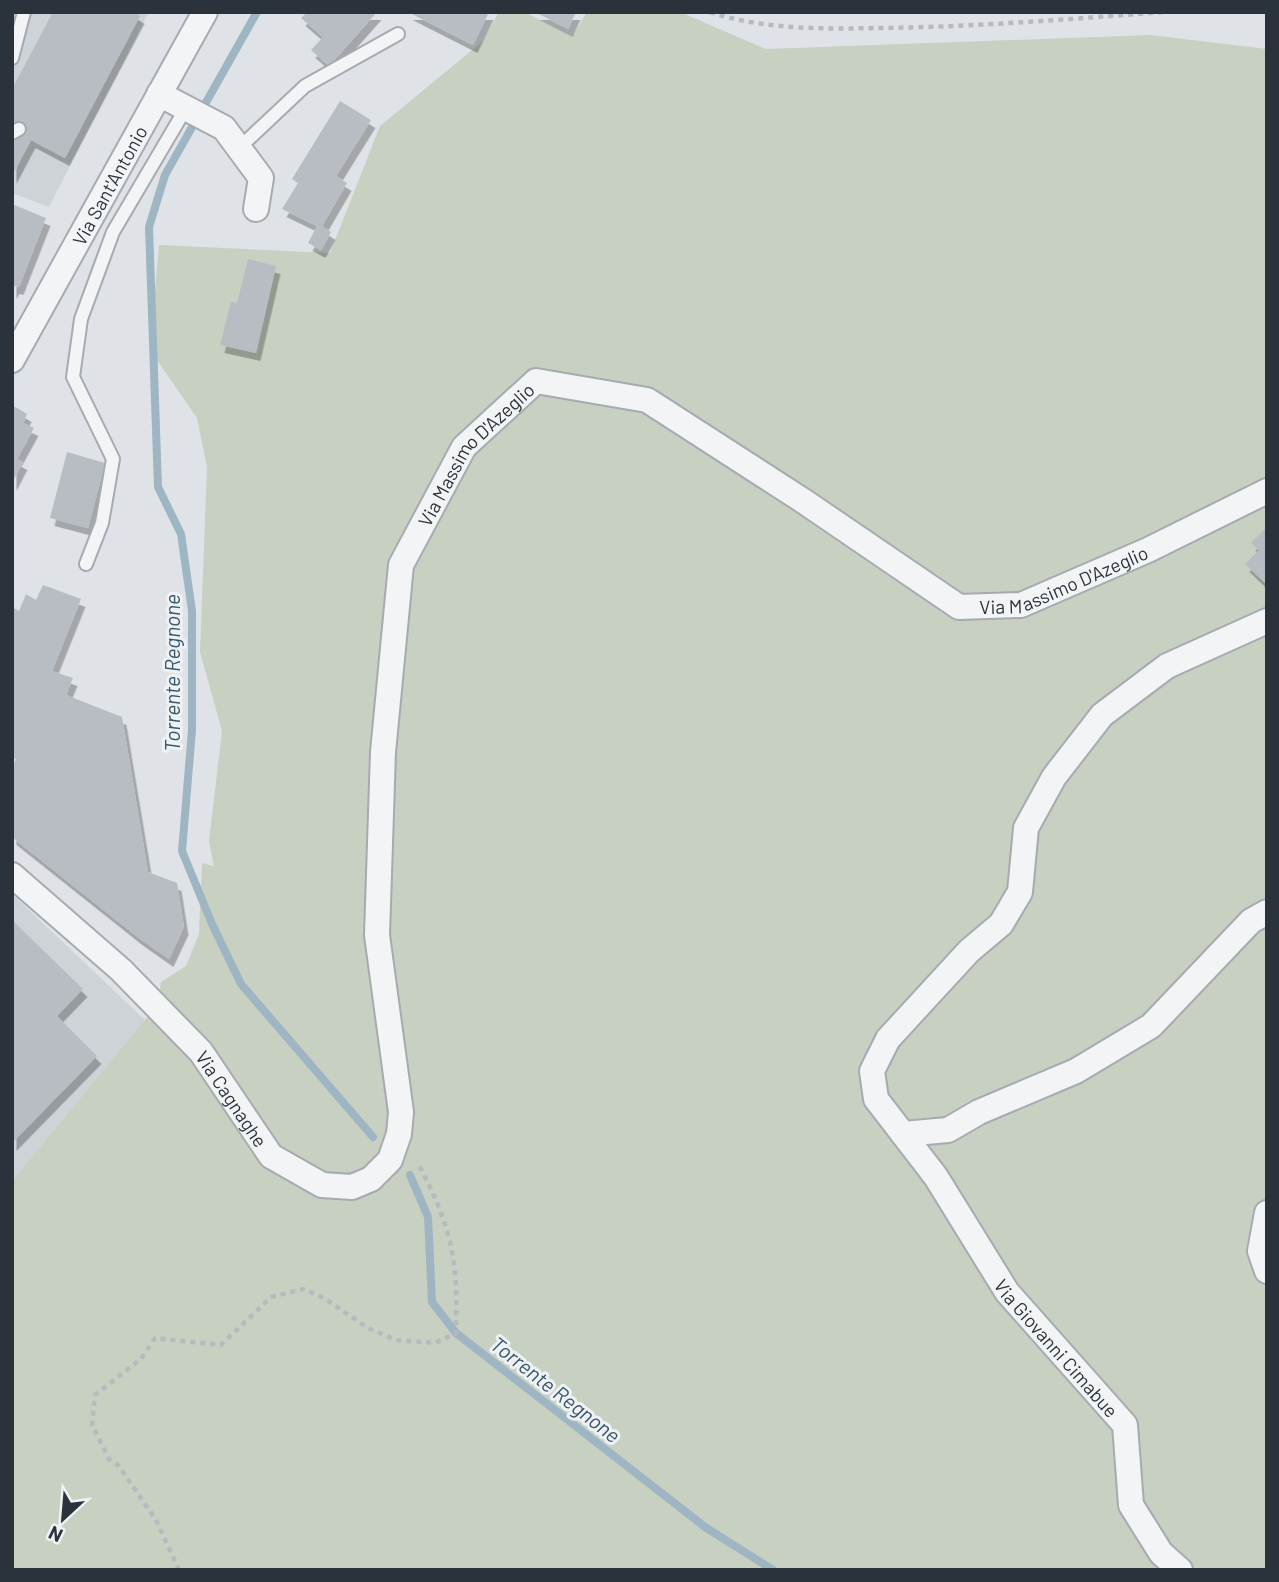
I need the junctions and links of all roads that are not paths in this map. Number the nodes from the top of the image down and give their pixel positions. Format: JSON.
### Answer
{"nodes":[{"id":1,"x":24,"y":12,"type":"edge"},
{"id":2,"x":205,"y":12,"type":"edge"},
{"id":3,"x":398,"y":34,"type":"dead end"},
{"id":4,"x":12,"y":58,"type":"edge"},
{"id":5,"x":159,"y":94,"type":"junction"},
{"id":6,"x":186,"y":108,"type":"junction"},
{"id":7,"x":239,"y":148,"type":"junction"},
{"id":8,"x":256,"y":209,"type":"dead end"},
{"id":9,"x":20,"y":330,"type":"edge"},
{"id":10,"x":12,"y":360,"type":"edge"},
{"id":11,"x":1267,"y":491,"type":"edge"},
{"id":12,"x":86,"y":564,"type":"dead end"},
{"id":13,"x":1267,"y":621,"type":"edge"},
{"id":14,"x":12,"y":875,"type":"edge"},
{"id":15,"x":1267,"y":912,"type":"edge"},
{"id":16,"x":393,"y":1051,"type":"joint"},
{"id":17,"x":903,"y":1134,"type":"junction"},
{"id":18,"x":1267,"y":1213,"type":"edge"},
{"id":19,"x":1267,"y":1271,"type":"edge"},
{"id":20,"x":1180,"y":1570,"type":"edge"}],
"edges":[{"from":1,"to":4,"type":"lane"},
{"from":2,"to":5,"type":"street","name":"Via Sant'Antonio"},
{"from":3,"to":7,"type":"lane"},
{"from":5,"to":6,"type":"street"},
{"from":5,"to":9,"type":"street","name":"Via Sant'Antonio"},
{"from":6,"to":7,"type":"street"},
{"from":6,"to":12,"type":"lane"},
{"from":7,"to":8,"type":"street"},
{"from":9,"to":10,"type":"street","name":"Via Sant'Antonio"},
{"from":11,"to":16,"type":"street","name":"Via Massimo D'Azeglio"},
{"from":13,"to":17,"type":"street"},
{"from":14,"to":16,"type":"street","name":"Via Cagnaghe"},
{"from":15,"to":17,"type":"street"},
{"from":17,"to":20,"type":"street","name":"Via Giovanni Cimabue"},
{"from":18,"to":19,"type":"street"}]}
